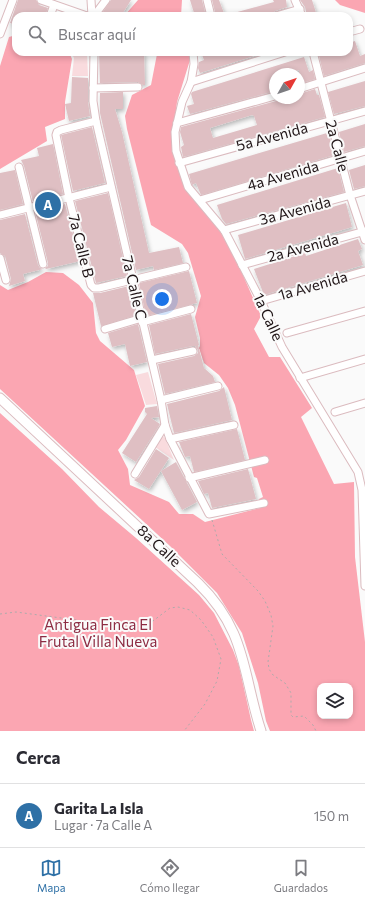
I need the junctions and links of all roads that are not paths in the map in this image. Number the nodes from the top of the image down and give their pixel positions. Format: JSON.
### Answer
{"nodes":[{"id":1,"x":12,"y":0,"type":"edge"},
{"id":2,"x":41,"y":0,"type":"edge"},
{"id":3,"x":91,"y":0,"type":"edge"},
{"id":4,"x":106,"y":0,"type":"edge"},
{"id":5,"x":207,"y":0,"type":"edge"},
{"id":6,"x":295,"y":0,"type":"edge"},
{"id":7,"x":54,"y":5,"type":"junction"},
{"id":8,"x":51,"y":12,"type":"edge"},
{"id":9,"x":75,"y":12,"type":"edge"},
{"id":10,"x":92,"y":12,"type":"edge"},
{"id":11,"x":96,"y":12,"type":"edge"},
{"id":12,"x":210,"y":12,"type":"edge"},
{"id":13,"x":301,"y":12,"type":"edge"},
{"id":14,"x":360,"y":28,"type":"dead end"},
{"id":15,"x":353,"y":31,"type":"edge"},
{"id":16,"x":0,"y":34,"type":"edge"},
{"id":17,"x":94,"y":56,"type":"edge"},
{"id":18,"x":193,"y":56,"type":"edge"},
{"id":19,"x":272,"y":56,"type":"edge"},
{"id":20,"x":314,"y":56,"type":"edge"},
{"id":21,"x":365,"y":68,"type":"edge"},
{"id":22,"x":191,"y":82,"type":"junction"},
{"id":23,"x":321,"y":83,"type":"junction"},
{"id":24,"x":138,"y":87,"type":"dead end"},
{"id":25,"x":305,"y":87,"type":"edge"},
{"id":26,"x":94,"y":88,"type":"junction"},
{"id":27,"x":269,"y":98,"type":"edge"},
{"id":28,"x":365,"y":111,"type":"edge"},
{"id":29,"x":96,"y":121,"type":"junction"},
{"id":30,"x":330,"y":121,"type":"junction"},
{"id":31,"x":177,"y":123,"type":"junction"},
{"id":32,"x":365,"y":151,"type":"edge"},
{"id":33,"x":341,"y":159,"type":"junction"},
{"id":34,"x":179,"y":163,"type":"junction"},
{"id":35,"x":20,"y":167,"type":"dead end"},
{"id":36,"x":111,"y":187,"type":"junction"},
{"id":37,"x":365,"y":191,"type":"edge"},
{"id":38,"x":350,"y":195,"type":"junction"},
{"id":39,"x":69,"y":198,"type":"junction"},
{"id":40,"x":200,"y":200,"type":"junction"},
{"id":41,"x":30,"y":208,"type":"junction"},
{"id":42,"x":0,"y":215,"type":"edge"},
{"id":43,"x":224,"y":230,"type":"junction"},
{"id":44,"x":364,"y":232,"type":"edge"},
{"id":45,"x":365,"y":240,"type":"edge"},
{"id":46,"x":0,"y":258,"type":"edge"},
{"id":47,"x":43,"y":264,"type":"dead end"},
{"id":48,"x":242,"y":265,"type":"junction"},
{"id":49,"x":186,"y":267,"type":"dead end"},
{"id":50,"x":365,"y":271,"type":"edge"},
{"id":51,"x":6,"y":280,"type":"dead end"},
{"id":52,"x":132,"y":280,"type":"junction"},
{"id":53,"x":261,"y":301,"type":"junction"},
{"id":54,"x":191,"y":309,"type":"dead end"},
{"id":55,"x":365,"y":311,"type":"edge"},
{"id":56,"x":142,"y":320,"type":"junction"},
{"id":57,"x":105,"y":329,"type":"dead end"},
{"id":58,"x":287,"y":333,"type":"dead end"},
{"id":59,"x":193,"y":351,"type":"dead end"},
{"id":60,"x":365,"y":359,"type":"edge"},
{"id":61,"x":152,"y":360,"type":"junction"},
{"id":62,"x":300,"y":378,"type":"junction"},
{"id":63,"x":218,"y":386,"type":"dead end"},
{"id":64,"x":0,"y":398,"type":"edge"},
{"id":65,"x":161,"y":400,"type":"junction"},
{"id":66,"x":365,"y":403,"type":"edge"},
{"id":67,"x":334,"y":412,"type":"dead end"},
{"id":68,"x":165,"y":425,"type":"junction"},
{"id":69,"x":234,"y":425,"type":"dead end"},
{"id":70,"x":170,"y":439,"type":"junction"},
{"id":71,"x":265,"y":460,"type":"dead end"},
{"id":72,"x":135,"y":474,"type":"dead end"},
{"id":73,"x":189,"y":478,"type":"junction"},
{"id":74,"x":264,"y":503,"type":"dead end"},
{"id":75,"x":365,"y":586,"type":"edge"},
{"id":76,"x":261,"y":731,"type":"edge"}],
"edges":[{"from":1,"to":16,"type":"street"},
{"from":2,"to":7,"type":"street"},
{"from":3,"to":10,"type":"street"},
{"from":4,"to":11,"type":"street"},
{"from":5,"to":12,"type":"street"},
{"from":6,"to":13,"type":"street"},
{"from":7,"to":8,"type":"street"},
{"from":7,"to":9,"type":"street"},
{"from":14,"to":15,"type":"street"},
{"from":17,"to":26,"type":"street","name":"7a Calle C"},
{"from":18,"to":22,"type":"street","name":"1a Calle"},
{"from":19,"to":22,"type":"street"},
{"from":20,"to":23,"type":"street","name":"2a Calle"},
{"from":21,"to":23,"type":"street"},
{"from":22,"to":31,"type":"street","name":"1a Calle"},
{"from":23,"to":25,"type":"street"},
{"from":23,"to":30,"type":"street","name":"2a Calle"},
{"from":24,"to":26,"type":"street"},
{"from":26,"to":29,"type":"street","name":"7a Calle C"},
{"from":27,"to":31,"type":"street"},
{"from":28,"to":30,"type":"street","name":"5a Avenida"},
{"from":29,"to":36,"type":"street","name":"7a Calle C"},
{"from":29,"to":39,"type":"street","name":"7a Calle B"},
{"from":30,"to":33,"type":"street","name":"2a Calle"},
{"from":30,"to":34,"type":"street","name":"5a Avenida"},
{"from":31,"to":34,"type":"street","name":"1a Calle"},
{"from":32,"to":33,"type":"street","name":"4a Avenida"},
{"from":33,"to":38,"type":"street","name":"2a Calle"},
{"from":33,"to":40,"type":"street","name":"4a Avenida"},
{"from":34,"to":40,"type":"street","name":"1a Calle"},
{"from":35,"to":41,"type":"street"},
{"from":36,"to":39,"type":"street"},
{"from":36,"to":52,"type":"street","name":"7a Calle C"},
{"from":37,"to":38,"type":"street","name":"3a Avenida"},
{"from":38,"to":43,"type":"street","name":"3a Avenida"},
{"from":38,"to":44,"type":"street","name":"2a Calle"},
{"from":39,"to":41,"type":"street"},
{"from":39,"to":52,"type":"street","name":"7a Calle B"},
{"from":40,"to":43,"type":"street","name":"1a Calle"},
{"from":41,"to":42,"type":"street"},
{"from":41,"to":47,"type":"street"},
{"from":43,"to":48,"type":"street","name":"1a Calle"},
{"from":44,"to":45,"type":"street","name":"2a Calle"},
{"from":44,"to":48,"type":"street","name":"2a Avenida"},
{"from":46,"to":51,"type":"street"},
{"from":48,"to":53,"type":"street","name":"1a Calle"},
{"from":49,"to":52,"type":"street"},
{"from":50,"to":53,"type":"street","name":"1a Avenida"},
{"from":52,"to":56,"type":"street","name":"7a Calle C"},
{"from":53,"to":62,"type":"street","name":"1a Calle"},
{"from":54,"to":56,"type":"street"},
{"from":55,"to":58,"type":"street"},
{"from":56,"to":57,"type":"street"},
{"from":56,"to":61,"type":"street","name":"7a Calle C"},
{"from":59,"to":61,"type":"street"},
{"from":60,"to":62,"type":"street"},
{"from":61,"to":65,"type":"street","name":"7a Calle C"},
{"from":62,"to":75,"type":"street","name":"1a Calle"},
{"from":63,"to":65,"type":"street"},
{"from":64,"to":76,"type":"main road","name":"8a Calle"},
{"from":65,"to":68,"type":"street","name":"7a Calle C"},
{"from":66,"to":67,"type":"street"},
{"from":68,"to":70,"type":"street","name":"7a Calle C"},
{"from":68,"to":72,"type":"street"},
{"from":69,"to":70,"type":"street"},
{"from":70,"to":73,"type":"street","name":"7a Calle C"},
{"from":71,"to":73,"type":"street"},
{"from":73,"to":74,"type":"street","name":"7a Calle C"}]}
